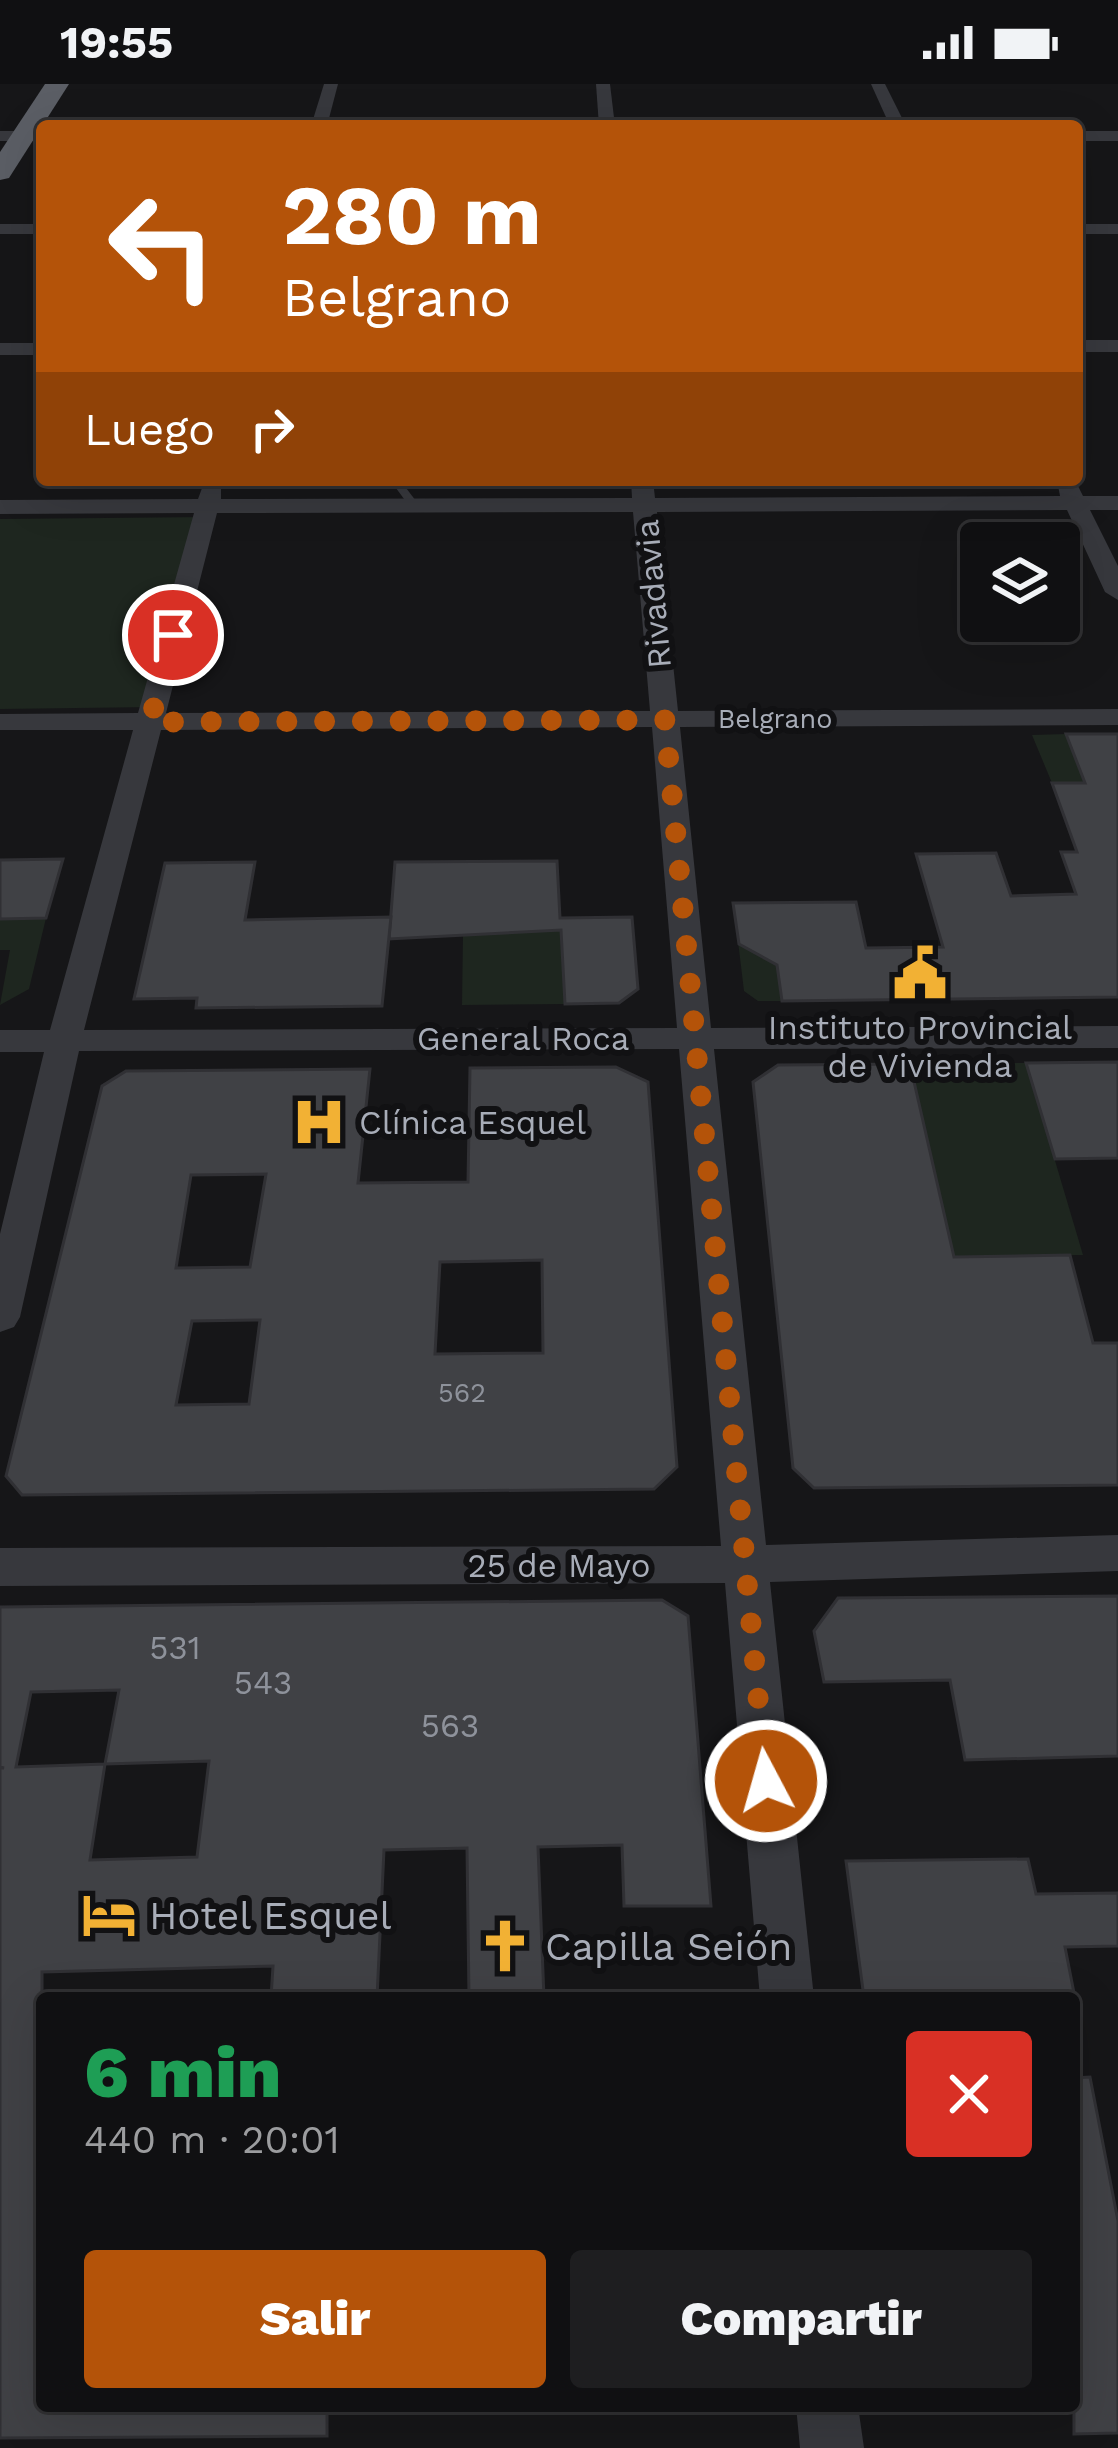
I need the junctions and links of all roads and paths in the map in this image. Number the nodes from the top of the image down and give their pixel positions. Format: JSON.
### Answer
{"nodes":[{"id":1,"x":57,"y":84,"type":"edge"},
{"id":2,"x":331,"y":84,"type":"edge"},
{"id":3,"x":603,"y":84,"type":"edge"},
{"id":4,"x":878,"y":84,"type":"edge"},
{"id":5,"x":321,"y":120,"type":"edge"},
{"id":6,"x":606,"y":120,"type":"edge"},
{"id":7,"x":895,"y":120,"type":"edge"},
{"id":8,"x":21,"y":136,"type":"edge"},
{"id":9,"x":1083,"y":136,"type":"edge"},
{"id":10,"x":1118,"y":136,"type":"edge"},
{"id":11,"x":0,"y":172,"type":"edge"},
{"id":12,"x":0,"y":229,"type":"edge"},
{"id":13,"x":36,"y":229,"type":"edge"},
{"id":14,"x":1083,"y":229,"type":"edge"},
{"id":15,"x":1118,"y":229,"type":"edge"},
{"id":16,"x":1083,"y":346,"type":"edge"},
{"id":17,"x":1118,"y":346,"type":"edge"},
{"id":18,"x":0,"y":349,"type":"edge"},
{"id":19,"x":36,"y":349,"type":"edge"},
{"id":20,"x":399,"y":486,"type":"edge"},
{"id":21,"x":1069,"y":492,"type":"edge"},
{"id":22,"x":210,"y":493,"type":"edge"},
{"id":23,"x":644,"y":493,"type":"edge"},
{"id":24,"x":1118,"y":503,"type":"edge"},
{"id":25,"x":414,"y":506,"type":"junction"},
{"id":26,"x":0,"y":507,"type":"edge"},
{"id":27,"x":1118,"y":592,"type":"edge"},
{"id":28,"x":1118,"y":717,"type":"edge"},
{"id":29,"x":665,"y":720,"type":"junction"},
{"id":30,"x":0,"y":722,"type":"edge"},
{"id":31,"x":150,"y":722,"type":"junction"},
{"id":32,"x":692,"y":1037,"type":"junction"},
{"id":33,"x":1118,"y":1037,"type":"edge"},
{"id":34,"x":64,"y":1040,"type":"junction"},
{"id":35,"x":0,"y":1041,"type":"edge"},
{"id":36,"x":0,"y":1317,"type":"edge"},
{"id":37,"x":1118,"y":1552,"type":"edge"},
{"id":38,"x":744,"y":1564,"type":"junction"},
{"id":39,"x":0,"y":1567,"type":"edge"},
{"id":40,"x":786,"y":1992,"type":"edge"},
{"id":41,"x":828,"y":2412,"type":"edge"},
{"id":42,"x":832,"y":2448,"type":"edge"}],
"edges":[{"from":1,"to":8,"type":"highway"},
{"from":2,"to":5,"type":"street"},
{"from":3,"to":6,"type":"street"},
{"from":4,"to":7,"type":"street"},
{"from":8,"to":11,"type":"highway"},
{"from":9,"to":10,"type":"street"},
{"from":12,"to":13,"type":"street"},
{"from":14,"to":15,"type":"street"},
{"from":16,"to":17,"type":"street"},
{"from":18,"to":19,"type":"street"},
{"from":20,"to":25,"type":"lane"},
{"from":21,"to":23,"type":"street"},
{"from":21,"to":24,"type":"street"},
{"from":21,"to":27,"type":"street"},
{"from":22,"to":25,"type":"street"},
{"from":22,"to":26,"type":"street"},
{"from":22,"to":31,"type":"street"},
{"from":23,"to":25,"type":"street"},
{"from":23,"to":29,"type":"street","name":"Rivadavia"},
{"from":28,"to":29,"type":"street","name":"Belgrano"},
{"from":29,"to":31,"type":"street","name":"Belgrano"},
{"from":29,"to":32,"type":"street","name":"Rivadavia"},
{"from":30,"to":31,"type":"street","name":"Belgrano"},
{"from":31,"to":34,"type":"street"},
{"from":32,"to":33,"type":"street","name":"General Roca"},
{"from":32,"to":34,"type":"street","name":"General Roca"},
{"from":32,"to":38,"type":"street","name":"Rivadavia"},
{"from":34,"to":35,"type":"street","name":"General Roca"},
{"from":34,"to":36,"type":"street"},
{"from":37,"to":38,"type":"street","name":"25 de Mayo"},
{"from":38,"to":39,"type":"street","name":"25 de Mayo"},
{"from":38,"to":40,"type":"street","name":"Rivadavia"},
{"from":41,"to":42,"type":"street"}]}
